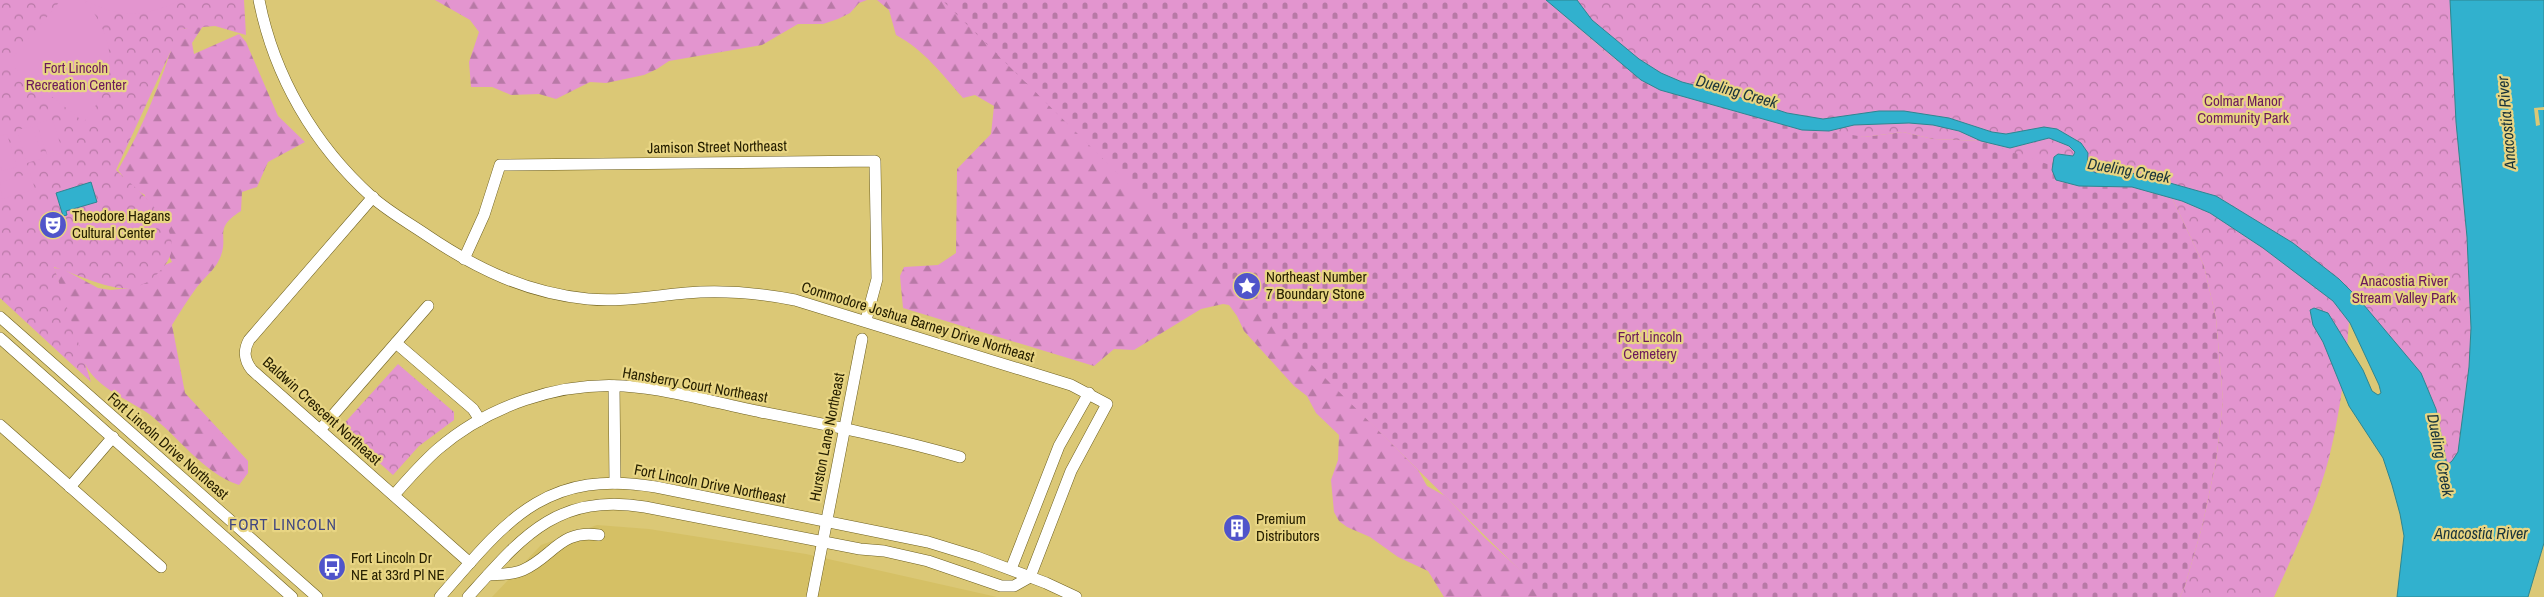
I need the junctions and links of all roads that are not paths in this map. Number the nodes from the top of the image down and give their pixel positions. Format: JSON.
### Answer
{"nodes":[{"id":1,"x":259,"y":0,"type":"edge"},
{"id":2,"x":373,"y":197,"type":"junction"},
{"id":3,"x":464,"y":260,"type":"junction"},
{"id":4,"x":428,"y":306,"type":"dead end"},
{"id":5,"x":0,"y":317,"type":"edge"},
{"id":6,"x":866,"y":320,"type":"junction"},
{"id":7,"x":0,"y":338,"type":"edge"},
{"id":8,"x":862,"y":339,"type":"dead end"},
{"id":9,"x":396,"y":343,"type":"junction"},
{"id":10,"x":614,"y":386,"type":"junction"},
{"id":11,"x":1090,"y":393,"type":"junction"},
{"id":12,"x":480,"y":420,"type":"junction"},
{"id":13,"x":0,"y":425,"type":"edge"},
{"id":14,"x":845,"y":428,"type":"junction"},
{"id":15,"x":320,"y":430,"type":"junction"},
{"id":16,"x":113,"y":437,"type":"junction"},
{"id":17,"x":960,"y":457,"type":"dead end"},
{"id":18,"x":615,"y":483,"type":"junction"},
{"id":19,"x":70,"y":487,"type":"junction"},
{"id":20,"x":394,"y":495,"type":"junction"},
{"id":21,"x":826,"y":521,"type":"junction"},
{"id":22,"x":599,"y":535,"type":"dead end"},
{"id":23,"x":822,"y":542,"type":"junction"},
{"id":24,"x":470,"y":563,"type":"junction"},
{"id":25,"x":281,"y":565,"type":"junction"},
{"id":26,"x":160,"y":567,"type":"dead end"},
{"id":27,"x":1011,"y":570,"type":"junction"},
{"id":28,"x":488,"y":575,"type":"junction"},
{"id":29,"x":271,"y":577,"type":"junction"},
{"id":30,"x":1030,"y":577,"type":"junction"},
{"id":31,"x":292,"y":597,"type":"edge"},
{"id":32,"x":317,"y":597,"type":"edge"},
{"id":33,"x":440,"y":597,"type":"edge"},
{"id":34,"x":468,"y":597,"type":"edge"},
{"id":35,"x":812,"y":597,"type":"edge"},
{"id":36,"x":1076,"y":597,"type":"edge"}],
"edges":[{"from":1,"to":2,"type":"street","name":"Commodore Joshua Barney Drive Northeast"},
{"from":2,"to":3,"type":"street","name":"Commodore Joshua Barney Drive Northeast"},
{"from":2,"to":15,"type":"street","name":"Baldwin Crescent Northeast"},
{"from":3,"to":6,"type":"street","name":"Commodore Joshua Barney Drive Northeast"},
{"from":3,"to":6,"type":"street","name":"Jamison Street Northeast"},
{"from":4,"to":9,"type":"street"},
{"from":5,"to":25,"type":"street","name":"Fort Lincoln Drive Northeast"},
{"from":6,"to":11,"type":"street","name":"Commodore Joshua Barney Drive Northeast"},
{"from":7,"to":16,"type":"street","name":"Fort Lincoln Drive Northeast"},
{"from":8,"to":14,"type":"street","name":"Hurston Lane Northeast"},
{"from":9,"to":12,"type":"street"},
{"from":9,"to":15,"type":"street"},
{"from":10,"to":12,"type":"street","name":"Hansberry Court Northeast"},
{"from":10,"to":14,"type":"street","name":"Hansberry Court Northeast"},
{"from":10,"to":18,"type":"street"},
{"from":11,"to":27,"type":"street"},
{"from":11,"to":30,"type":"street","name":"Commodore Joshua Barney Drive Northeast"},
{"from":12,"to":20,"type":"street","name":"Hansberry Court Northeast"},
{"from":13,"to":19,"type":"street"},
{"from":14,"to":17,"type":"street","name":"Hansberry Court Northeast"},
{"from":14,"to":21,"type":"street","name":"Hurston Lane Northeast"},
{"from":15,"to":20,"type":"street","name":"Baldwin Crescent Northeast"},
{"from":16,"to":19,"type":"street"},
{"from":16,"to":29,"type":"street","name":"Fort Lincoln Drive Northeast"},
{"from":18,"to":21,"type":"street","name":"Fort Lincoln Drive Northeast"},
{"from":18,"to":24,"type":"street","name":"Fort Lincoln Drive Northeast"},
{"from":19,"to":26,"type":"street"},
{"from":20,"to":24,"type":"street","name":"Baldwin Crescent Northeast"},
{"from":21,"to":23,"type":"street","name":"Hurston Lane Northeast"},
{"from":21,"to":27,"type":"street","name":"Fort Lincoln Drive Northeast"},
{"from":22,"to":28,"type":"street"},
{"from":23,"to":28,"type":"street"},
{"from":23,"to":30,"type":"street"},
{"from":23,"to":35,"type":"street","name":"Hurston Lane Northeast"},
{"from":24,"to":33,"type":"street","name":"Fort Lincoln Drive Northeast"},
{"from":25,"to":29,"type":"street"},
{"from":25,"to":32,"type":"street","name":"Fort Lincoln Drive Northeast"},
{"from":27,"to":30,"type":"street","name":"Fort Lincoln Drive Northeast"},
{"from":28,"to":34,"type":"street"},
{"from":29,"to":31,"type":"street","name":"Fort Lincoln Drive Northeast"},
{"from":30,"to":36,"type":"street","name":"Fort Lincoln Drive Northeast"}]}
